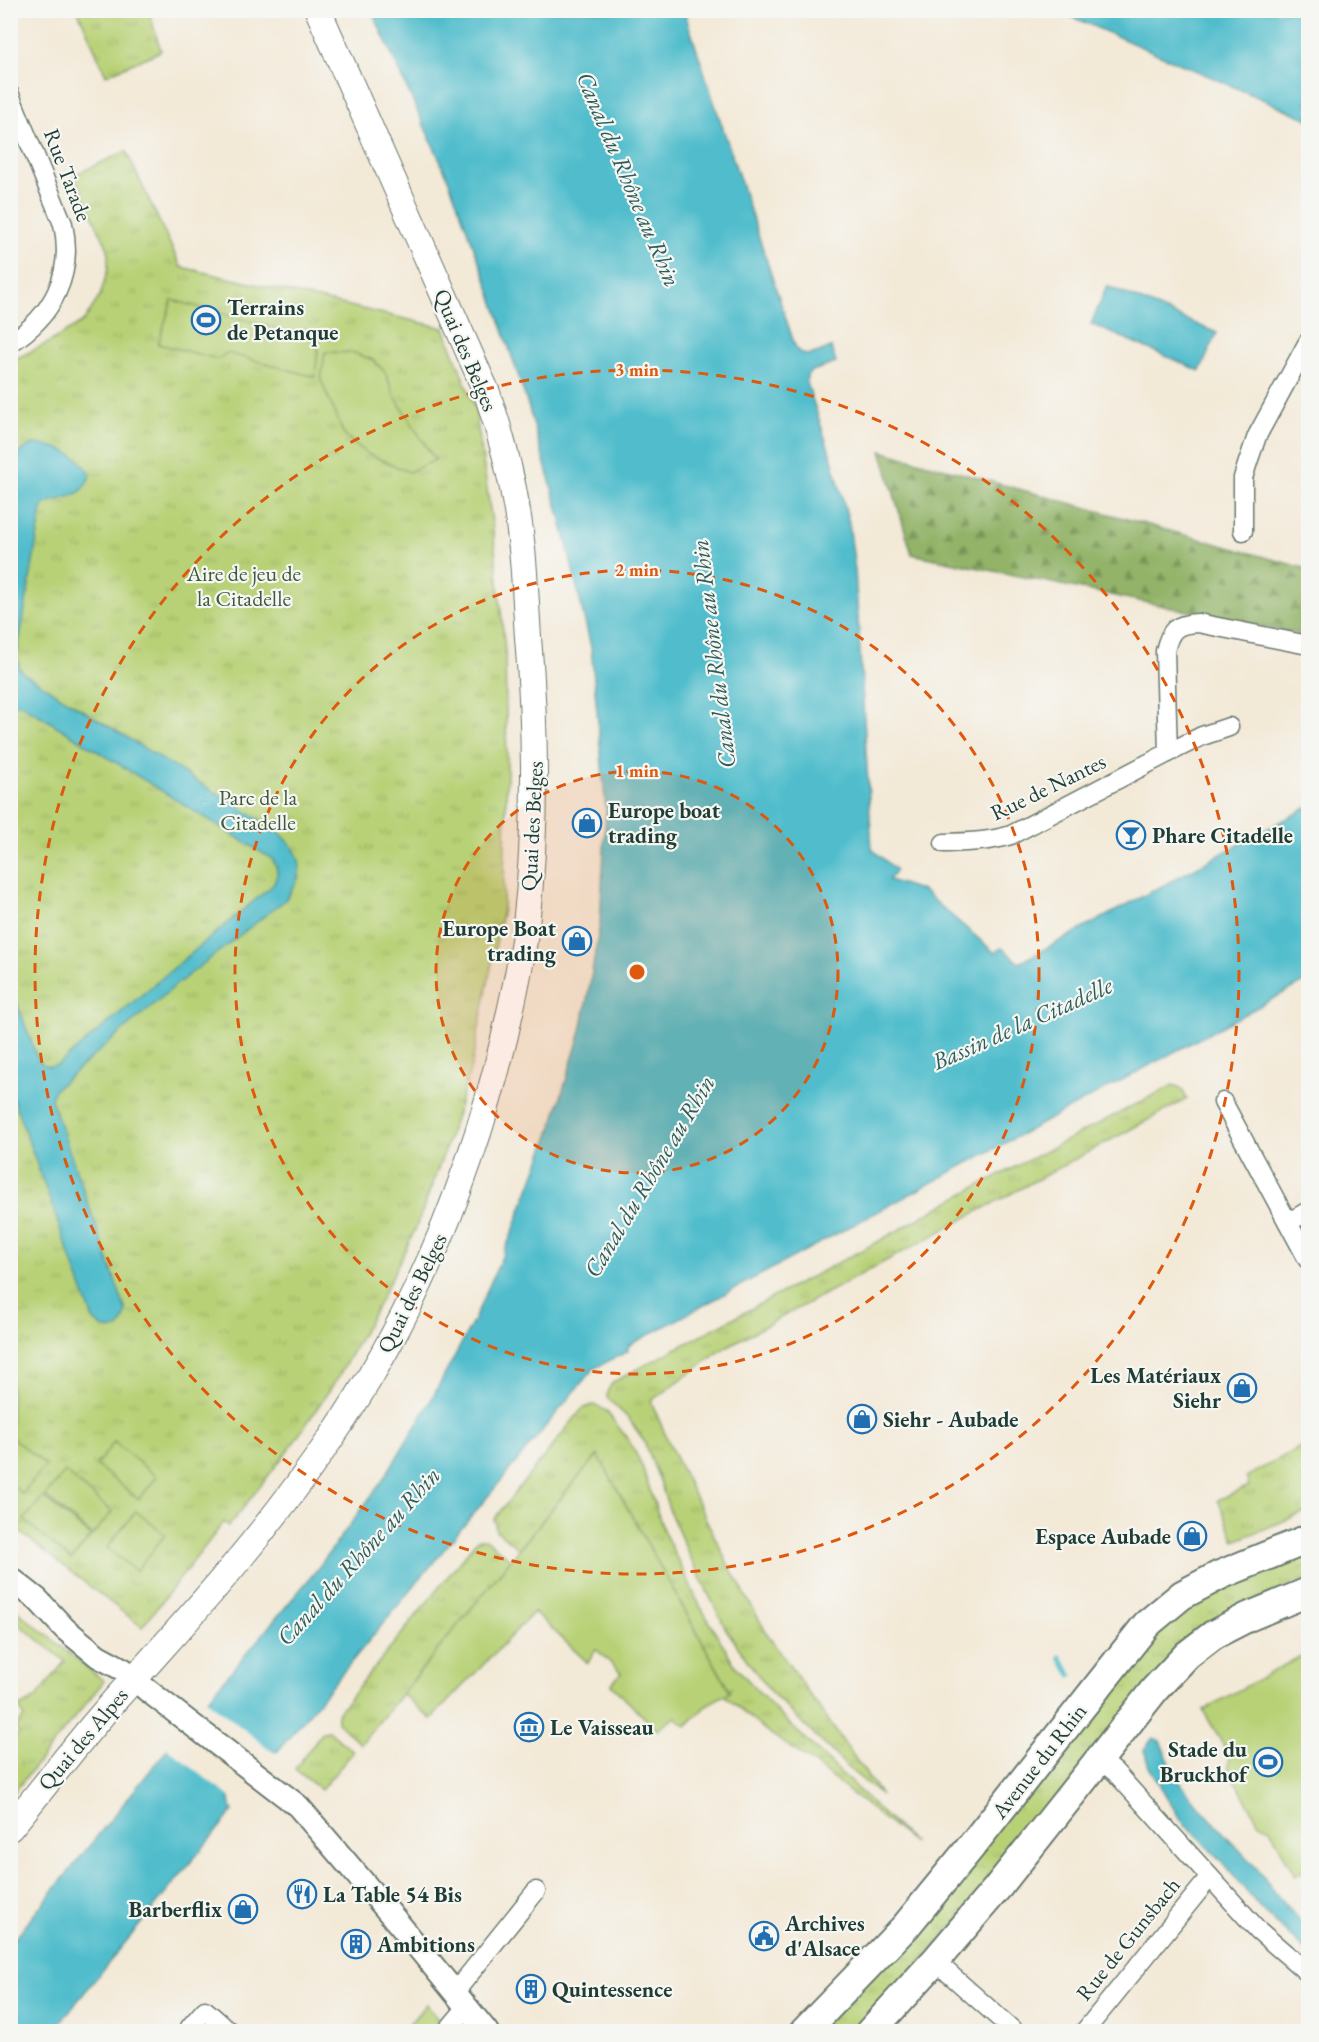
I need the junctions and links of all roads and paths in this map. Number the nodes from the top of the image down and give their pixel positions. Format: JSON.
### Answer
{"nodes":[{"id":1,"x":318,"y":10,"type":"edge"},
{"id":2,"x":10,"y":95,"type":"edge"},
{"id":3,"x":1308,"y":342,"type":"edge"},
{"id":4,"x":10,"y":343,"type":"edge"},
{"id":5,"x":1243,"y":531,"type":"dead end"},
{"id":6,"x":1308,"y":645,"type":"edge"},
{"id":7,"x":1229,"y":727,"type":"dead end"},
{"id":8,"x":1168,"y":753,"type":"junction"},
{"id":9,"x":944,"y":843,"type":"dead end"},
{"id":10,"x":1223,"y":1102,"type":"dead end"},
{"id":11,"x":1308,"y":1211,"type":"edge"},
{"id":12,"x":1289,"y":1222,"type":"junction"},
{"id":13,"x":1308,"y":1260,"type":"edge"},
{"id":14,"x":1308,"y":1539,"type":"edge"},
{"id":15,"x":10,"y":1578,"type":"edge"},
{"id":16,"x":1308,"y":1592,"type":"edge"},
{"id":17,"x":134,"y":1679,"type":"junction"},
{"id":18,"x":1100,"y":1759,"type":"junction"},
{"id":19,"x":10,"y":1828,"type":"edge"},
{"id":20,"x":1210,"y":1877,"type":"junction"},
{"id":21,"x":537,"y":1891,"type":"dead end"},
{"id":22,"x":935,"y":1961,"type":"junction"},
{"id":23,"x":1308,"y":1973,"type":"edge"},
{"id":24,"x":460,"y":2000,"type":"junction"},
{"id":25,"x":190,"y":2027,"type":"dead end"},
{"id":26,"x":230,"y":2031,"type":"edge"},
{"id":27,"x":446,"y":2031,"type":"edge"},
{"id":28,"x":487,"y":2031,"type":"edge"},
{"id":29,"x":804,"y":2031,"type":"edge"},
{"id":30,"x":870,"y":2031,"type":"edge"},
{"id":31,"x":1015,"y":2031,"type":"edge"},
{"id":32,"x":1084,"y":2031,"type":"edge"}],
"edges":[{"from":1,"to":17,"type":"main road","name":"Quai des Belges"},
{"from":2,"to":4,"type":"street","name":"Rue Tarade"},
{"from":3,"to":5,"type":"street"},
{"from":6,"to":8,"type":"street"},
{"from":7,"to":8,"type":"street","name":"Rue de Nantes"},
{"from":8,"to":9,"type":"street","name":"Rue de Nantes"},
{"from":10,"to":12,"type":"street"},
{"from":11,"to":12,"type":"street"},
{"from":12,"to":13,"type":"street"},
{"from":14,"to":29,"type":"main road","name":"Avenue du Rhin"},
{"from":15,"to":17,"type":"street"},
{"from":16,"to":18,"type":"main road","name":"Avenue du Rhin"},
{"from":17,"to":19,"type":"main road","name":"Quai des Alpes"},
{"from":17,"to":24,"type":"street"},
{"from":18,"to":20,"type":"street"},
{"from":18,"to":22,"type":"main road","name":"Avenue du Rhin"},
{"from":20,"to":23,"type":"street"},
{"from":20,"to":32,"type":"street","name":"Rue de Gunsbach"},
{"from":21,"to":24,"type":"street"},
{"from":22,"to":30,"type":"main road","name":"Avenue du Rhin"},
{"from":22,"to":31,"type":"street"},
{"from":24,"to":27,"type":"street"},
{"from":24,"to":28,"type":"street"},
{"from":25,"to":26,"type":"street"}]}
